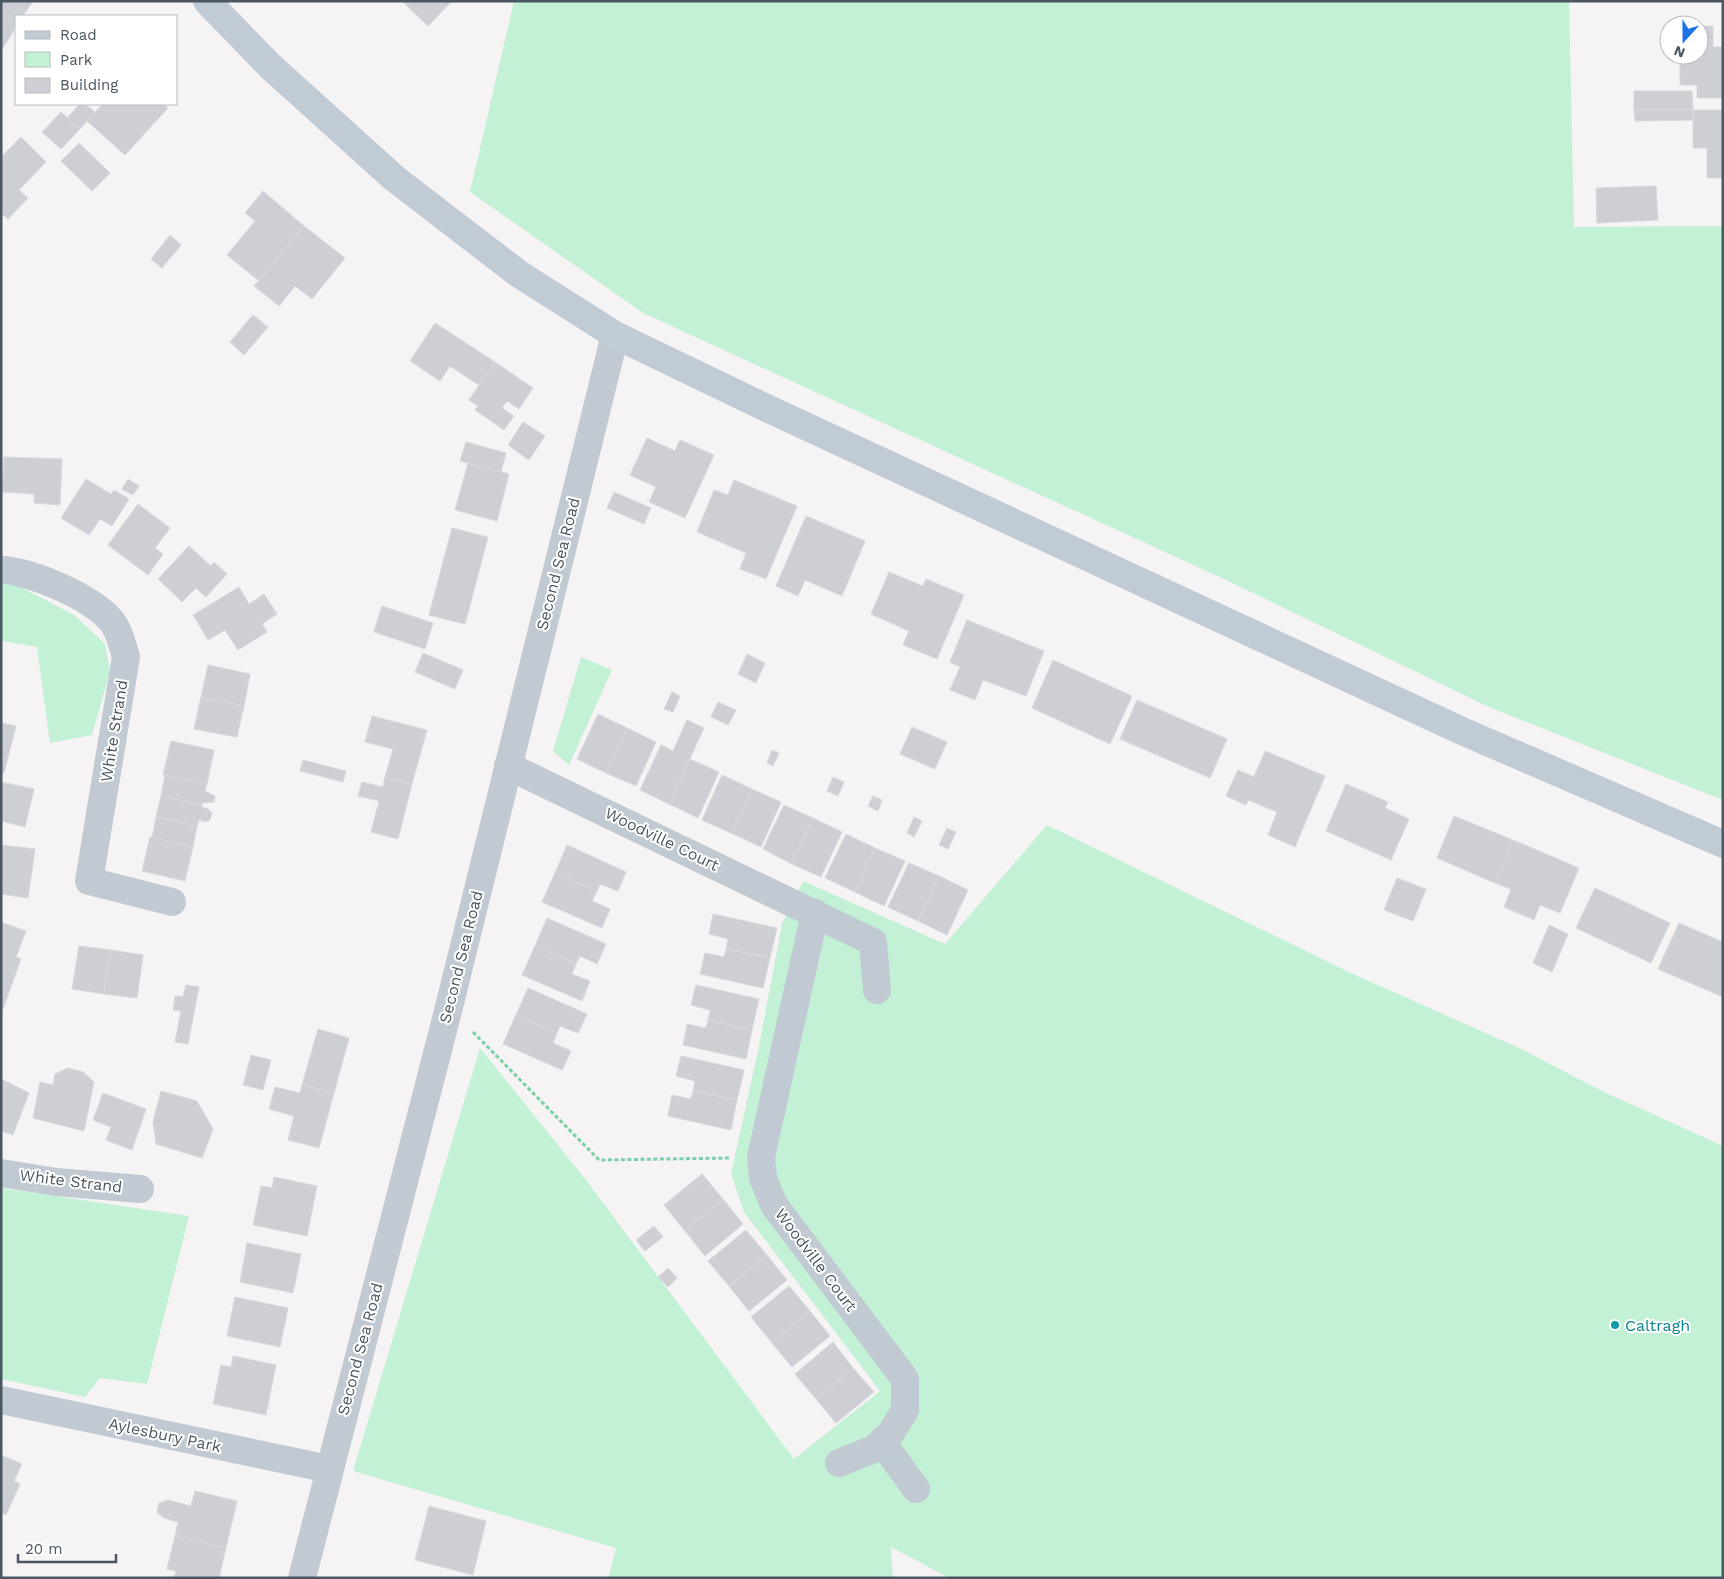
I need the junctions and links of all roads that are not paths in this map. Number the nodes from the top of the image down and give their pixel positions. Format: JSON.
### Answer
{"nodes":[{"id":1,"x":207,"y":1,"type":"edge"},
{"id":2,"x":615,"y":335,"type":"junction"},
{"id":3,"x":1,"y":570,"type":"edge"},
{"id":4,"x":508,"y":766,"type":"junction"},
{"id":5,"x":1723,"y":844,"type":"edge"},
{"id":6,"x":172,"y":902,"type":"dead end"},
{"id":7,"x":815,"y":913,"type":"junction"},
{"id":8,"x":877,"y":990,"type":"dead end"},
{"id":9,"x":1,"y":1173,"type":"edge"},
{"id":10,"x":140,"y":1189,"type":"dead end"},
{"id":11,"x":1,"y":1400,"type":"edge"},
{"id":12,"x":882,"y":1442,"type":"junction"},
{"id":13,"x":839,"y":1463,"type":"dead end"},
{"id":14,"x":328,"y":1470,"type":"junction"},
{"id":15,"x":916,"y":1489,"type":"dead end"},
{"id":16,"x":302,"y":1578,"type":"edge"}],
"edges":[{"from":1,"to":2,"type":"main road"},
{"from":2,"to":4,"type":"street","name":"Second Sea Road"},
{"from":2,"to":5,"type":"main road"},
{"from":3,"to":6,"type":"street","name":"White Strand"},
{"from":4,"to":7,"type":"street","name":"Woodville Court"},
{"from":4,"to":14,"type":"street","name":"Second Sea Road"},
{"from":7,"to":8,"type":"street","name":"Woodville Court"},
{"from":7,"to":12,"type":"street","name":"Woodville Court"},
{"from":9,"to":10,"type":"street","name":"White Strand"},
{"from":11,"to":14,"type":"street","name":"Aylesbury Park"},
{"from":12,"to":13,"type":"street","name":"Woodville Court"},
{"from":12,"to":15,"type":"street"},
{"from":14,"to":16,"type":"street","name":"Second Sea Road"}]}
